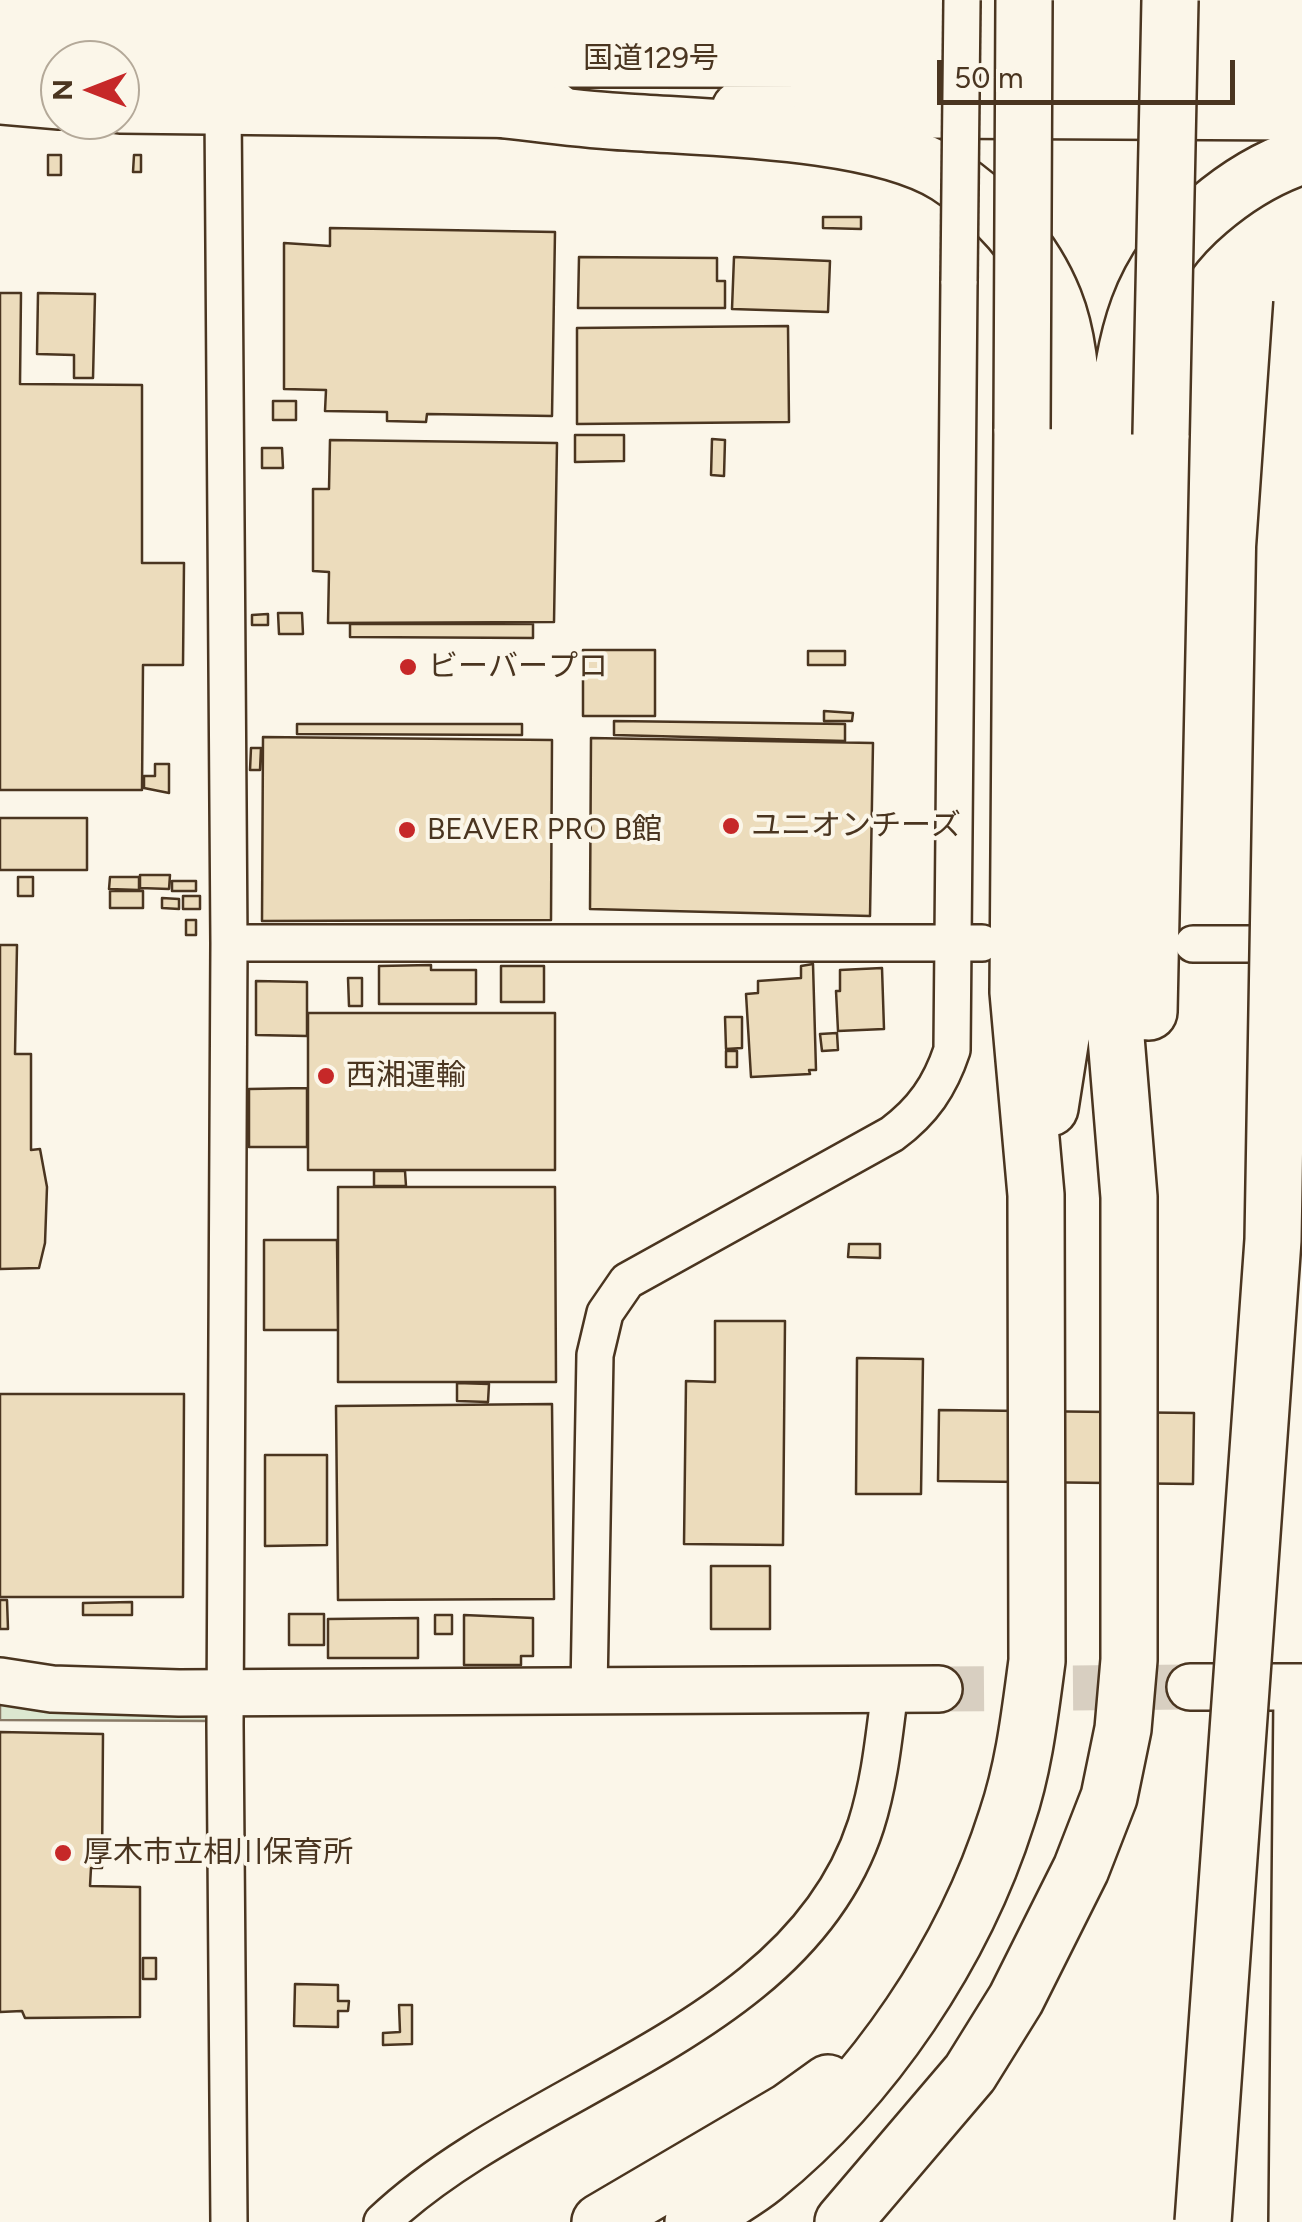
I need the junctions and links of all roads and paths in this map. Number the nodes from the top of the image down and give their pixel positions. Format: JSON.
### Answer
{"nodes":[{"id":1,"x":962,"y":0,"type":"edge"},
{"id":2,"x":1024,"y":0,"type":"edge"},
{"id":3,"x":1170,"y":0,"type":"edge"},
{"id":4,"x":0,"y":12,"type":"edge"},
{"id":5,"x":1302,"y":12,"type":"edge"},
{"id":6,"x":0,"y":58,"type":"edge"},
{"id":7,"x":1302,"y":60,"type":"edge"},
{"id":8,"x":0,"y":96,"type":"edge"},
{"id":9,"x":40,"y":100,"type":"edge"},
{"id":10,"x":140,"y":105,"type":"edge"},
{"id":11,"x":223,"y":106,"type":"junction"},
{"id":12,"x":505,"y":110,"type":"junction"},
{"id":13,"x":1302,"y":112,"type":"edge"},
{"id":14,"x":1302,"y":156,"type":"edge"},
{"id":15,"x":1302,"y":303,"type":"edge"},
{"id":16,"x":229,"y":943,"type":"junction"},
{"id":17,"x":968,"y":943,"type":"junction"},
{"id":18,"x":1194,"y":944,"type":"dead end"},
{"id":19,"x":1302,"y":944,"type":"edge"},
{"id":20,"x":1036,"y":1195,"type":"junction"},
{"id":21,"x":1129,"y":1197,"type":"junction"},
{"id":22,"x":0,"y":1681,"type":"edge"},
{"id":23,"x":1190,"y":1687,"type":"tunnel mouth"},
{"id":24,"x":1302,"y":1687,"type":"edge"},
{"id":25,"x":588,"y":1690,"type":"junction"},
{"id":26,"x":890,"y":1690,"type":"junction"},
{"id":27,"x":938,"y":1690,"type":"tunnel mouth"},
{"id":28,"x":225,"y":1693,"type":"junction"},
{"id":29,"x":1302,"y":1696,"type":"edge"},
{"id":30,"x":909,"y":2016,"type":"junction"},
{"id":31,"x":920,"y":2134,"type":"junction"},
{"id":32,"x":229,"y":2222,"type":"edge"},
{"id":33,"x":382,"y":2222,"type":"edge"},
{"id":34,"x":600,"y":2222,"type":"edge"},
{"id":35,"x":694,"y":2222,"type":"edge"},
{"id":36,"x":806,"y":2222,"type":"edge"},
{"id":37,"x":842,"y":2222,"type":"edge"},
{"id":38,"x":1203,"y":2222,"type":"edge"},
{"id":39,"x":1297,"y":2222,"type":"edge"}],
"edges":[{"from":1,"to":17,"type":"street","bridge":true},
{"from":2,"to":20,"type":"highway","bridge":true},
{"from":3,"to":21,"type":"highway","bridge":true},
{"from":4,"to":5,"type":"highway","name":"国道129号"},
{"from":6,"to":7,"type":"highway","name":"国道129号"},
{"from":8,"to":9,"type":"highway"},
{"from":10,"to":11,"type":"highway"},
{"from":11,"to":12,"type":"highway"},
{"from":11,"to":16,"type":"street"},
{"from":12,"to":13,"type":"highway"},
{"from":12,"to":20,"type":"highway"},
{"from":14,"to":21,"type":"highway"},
{"from":15,"to":38,"type":"highway","bridge":true},
{"from":16,"to":17,"type":"street"},
{"from":16,"to":28,"type":"street"},
{"from":17,"to":25,"type":"street"},
{"from":18,"to":19,"type":"street"},
{"from":20,"to":30,"type":"highway"},
{"from":21,"to":31,"type":"highway"},
{"from":22,"to":28,"type":"street"},
{"from":23,"to":24,"type":"street"},
{"from":25,"to":26,"type":"street"},
{"from":25,"to":28,"type":"street"},
{"from":26,"to":27,"type":"street"},
{"from":26,"to":33,"type":"street"},
{"from":28,"to":32,"type":"street"},
{"from":29,"to":39,"type":"highway"},
{"from":30,"to":34,"type":"highway"},
{"from":30,"to":35,"type":"highway"},
{"from":31,"to":36,"type":"highway"},
{"from":31,"to":37,"type":"highway"}]}
